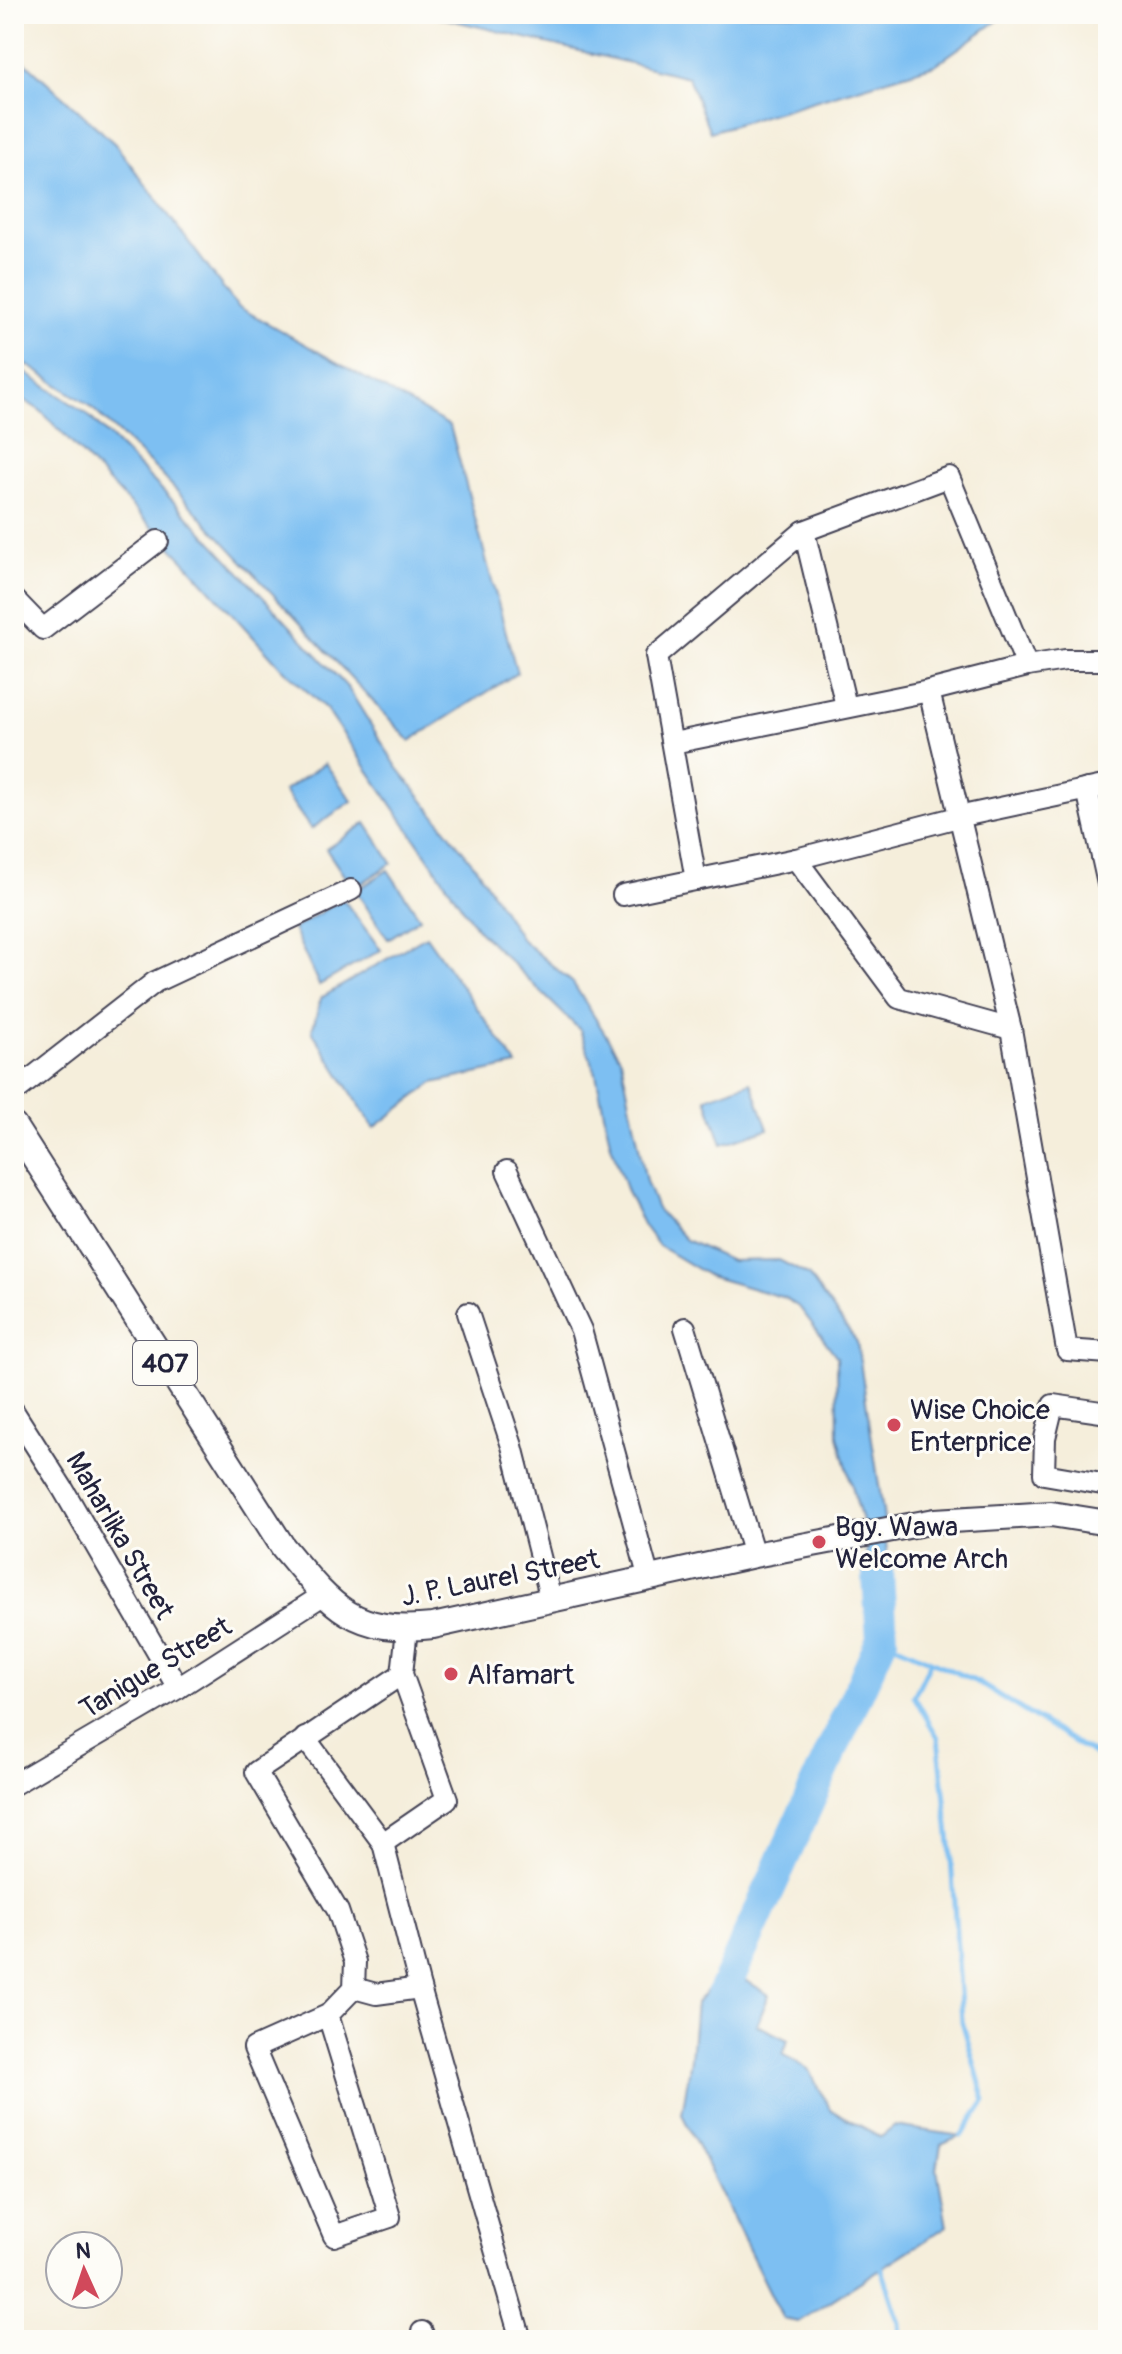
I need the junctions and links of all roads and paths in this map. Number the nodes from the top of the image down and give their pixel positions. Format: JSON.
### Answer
{"nodes":[{"id":1,"x":804,"y":531,"type":"junction"},
{"id":2,"x":158,"y":541,"type":"dead end"},
{"id":3,"x":14,"y":599,"type":"edge"},
{"id":4,"x":1108,"y":660,"type":"edge"},
{"id":5,"x":1027,"y":666,"type":"junction"},
{"id":6,"x":929,"y":691,"type":"junction"},
{"id":7,"x":846,"y":706,"type":"junction"},
{"id":8,"x":673,"y":743,"type":"junction"},
{"id":9,"x":1108,"y":785,"type":"edge"},
{"id":10,"x":1087,"y":789,"type":"junction"},
{"id":11,"x":958,"y":817,"type":"junction"},
{"id":12,"x":796,"y":859,"type":"junction"},
{"id":13,"x":696,"y":880,"type":"junction"},
{"id":14,"x":1108,"y":884,"type":"edge"},
{"id":15,"x":351,"y":890,"type":"dead end"},
{"id":16,"x":623,"y":895,"type":"dead end"},
{"id":17,"x":1011,"y":1029,"type":"junction"},
{"id":18,"x":14,"y":1092,"type":"edge"},
{"id":19,"x":14,"y":1126,"type":"edge"},
{"id":20,"x":507,"y":1171,"type":"dead end"},
{"id":21,"x":468,"y":1313,"type":"dead end"},
{"id":22,"x":685,"y":1328,"type":"dead end"},
{"id":23,"x":1108,"y":1353,"type":"edge"},
{"id":24,"x":14,"y":1412,"type":"edge"},
{"id":25,"x":1108,"y":1413,"type":"edge"},
{"id":26,"x":1108,"y":1485,"type":"edge"},
{"id":27,"x":1108,"y":1523,"type":"edge"},
{"id":28,"x":754,"y":1555,"type":"junction"},
{"id":29,"x":649,"y":1579,"type":"junction"},
{"id":30,"x":323,"y":1595,"type":"junction"},
{"id":31,"x":551,"y":1600,"type":"junction"},
{"id":32,"x":407,"y":1629,"type":"junction"},
{"id":33,"x":402,"y":1674,"type":"junction"},
{"id":34,"x":178,"y":1688,"type":"junction"},
{"id":35,"x":305,"y":1738,"type":"junction"},
{"id":36,"x":14,"y":1784,"type":"edge"},
{"id":37,"x":383,"y":1843,"type":"junction"},
{"id":38,"x":354,"y":1988,"type":"junction"},
{"id":39,"x":420,"y":1988,"type":"junction"},
{"id":40,"x":328,"y":2015,"type":"junction"},
{"id":41,"x":521,"y":2340,"type":"edge"}],
"edges":[{"from":1,"to":5,"type":"street"},
{"from":1,"to":7,"type":"street"},
{"from":1,"to":8,"type":"street"},
{"from":2,"to":3,"type":"street"},
{"from":4,"to":5,"type":"street"},
{"from":5,"to":6,"type":"street"},
{"from":6,"to":7,"type":"street"},
{"from":6,"to":11,"type":"street"},
{"from":7,"to":8,"type":"street"},
{"from":8,"to":13,"type":"street"},
{"from":9,"to":10,"type":"street"},
{"from":10,"to":11,"type":"street"},
{"from":10,"to":14,"type":"street"},
{"from":11,"to":12,"type":"street"},
{"from":11,"to":17,"type":"street"},
{"from":12,"to":13,"type":"street"},
{"from":12,"to":17,"type":"street"},
{"from":13,"to":16,"type":"street"},
{"from":15,"to":18,"type":"street"},
{"from":17,"to":23,"type":"street"},
{"from":19,"to":30,"type":"main road","name":"J. P. Laurel Street","number":"407"},
{"from":20,"to":29,"type":"street"},
{"from":21,"to":31,"type":"street"},
{"from":22,"to":28,"type":"street"},
{"from":24,"to":34,"type":"street","name":"Maharlika Street"},
{"from":25,"to":26,"type":"street"},
{"from":27,"to":28,"type":"main road","name":"J. P. Laurel Street","number":"407"},
{"from":28,"to":29,"type":"main road","name":"J. P. Laurel Street","number":"407"},
{"from":29,"to":31,"type":"main road","name":"J. P. Laurel Street","number":"407"},
{"from":30,"to":32,"type":"main road","name":"J. P. Laurel Street","number":"407"},
{"from":30,"to":34,"type":"street","name":"Tanigue Street"},
{"from":31,"to":32,"type":"main road","name":"J. P. Laurel Street","number":"407"},
{"from":32,"to":33,"type":"street"},
{"from":33,"to":35,"type":"street"},
{"from":33,"to":37,"type":"street"},
{"from":34,"to":36,"type":"street","name":"Tanigue Street"},
{"from":35,"to":37,"type":"street"},
{"from":35,"to":38,"type":"street"},
{"from":37,"to":39,"type":"street"},
{"from":38,"to":39,"type":"street"},
{"from":38,"to":40,"type":"street"},
{"from":39,"to":41,"type":"street"},
{"from":40,"to":40,"type":"street"}]}
